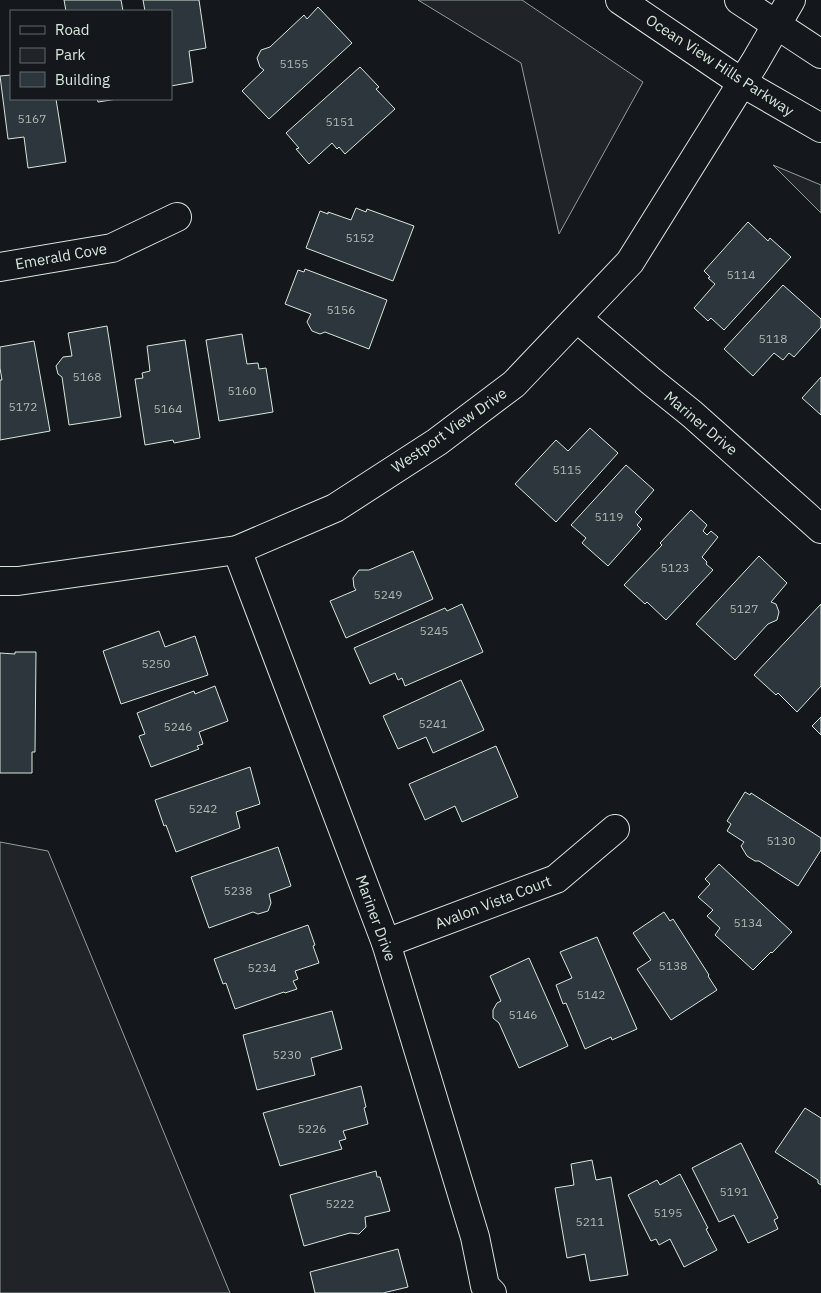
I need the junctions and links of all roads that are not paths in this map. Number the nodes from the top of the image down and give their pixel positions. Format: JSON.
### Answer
{"nodes":[{"id":1,"x":620,"y":0,"type":"edge"},
{"id":2,"x":740,"y":0,"type":"edge"},
{"id":3,"x":791,"y":0,"type":"edge"},
{"id":4,"x":778,"y":25,"type":"junction"},
{"id":5,"x":821,"y":54,"type":"edge"},
{"id":6,"x":748,"y":72,"type":"junction"},
{"id":7,"x":821,"y":128,"type":"edge"},
{"id":8,"x":177,"y":218,"type":"dead end"},
{"id":9,"x":0,"y":267,"type":"edge"},
{"id":10,"x":578,"y":318,"type":"junction"},
{"id":11,"x":821,"y":529,"type":"edge"},
{"id":12,"x":237,"y":550,"type":"junction"},
{"id":13,"x":0,"y":581,"type":"edge"},
{"id":14,"x":615,"y":829,"type":"dead end"},
{"id":15,"x":386,"y":942,"type":"junction"},
{"id":16,"x":492,"y":1293,"type":"edge"}],
"edges":[{"from":1,"to":6,"type":"street","name":"Ocean View Hills Parkway"},
{"from":2,"to":4,"type":"street"},
{"from":3,"to":4,"type":"street","name":"Westport View Drive"},
{"from":4,"to":5,"type":"street"},
{"from":4,"to":6,"type":"street","name":"Westport View Drive"},
{"from":6,"to":7,"type":"street","name":"Ocean View Hills Parkway"},
{"from":6,"to":10,"type":"street","name":"Westport View Drive"},
{"from":8,"to":9,"type":"street","name":"Emerald Cove"},
{"from":10,"to":11,"type":"street","name":"Mariner Drive"},
{"from":10,"to":12,"type":"street","name":"Westport View Drive"},
{"from":12,"to":13,"type":"street","name":"Westport View Drive"},
{"from":12,"to":15,"type":"street","name":"Mariner Drive"},
{"from":14,"to":15,"type":"street","name":"Avalon Vista Court"},
{"from":15,"to":16,"type":"street","name":"Mariner Drive"}]}
